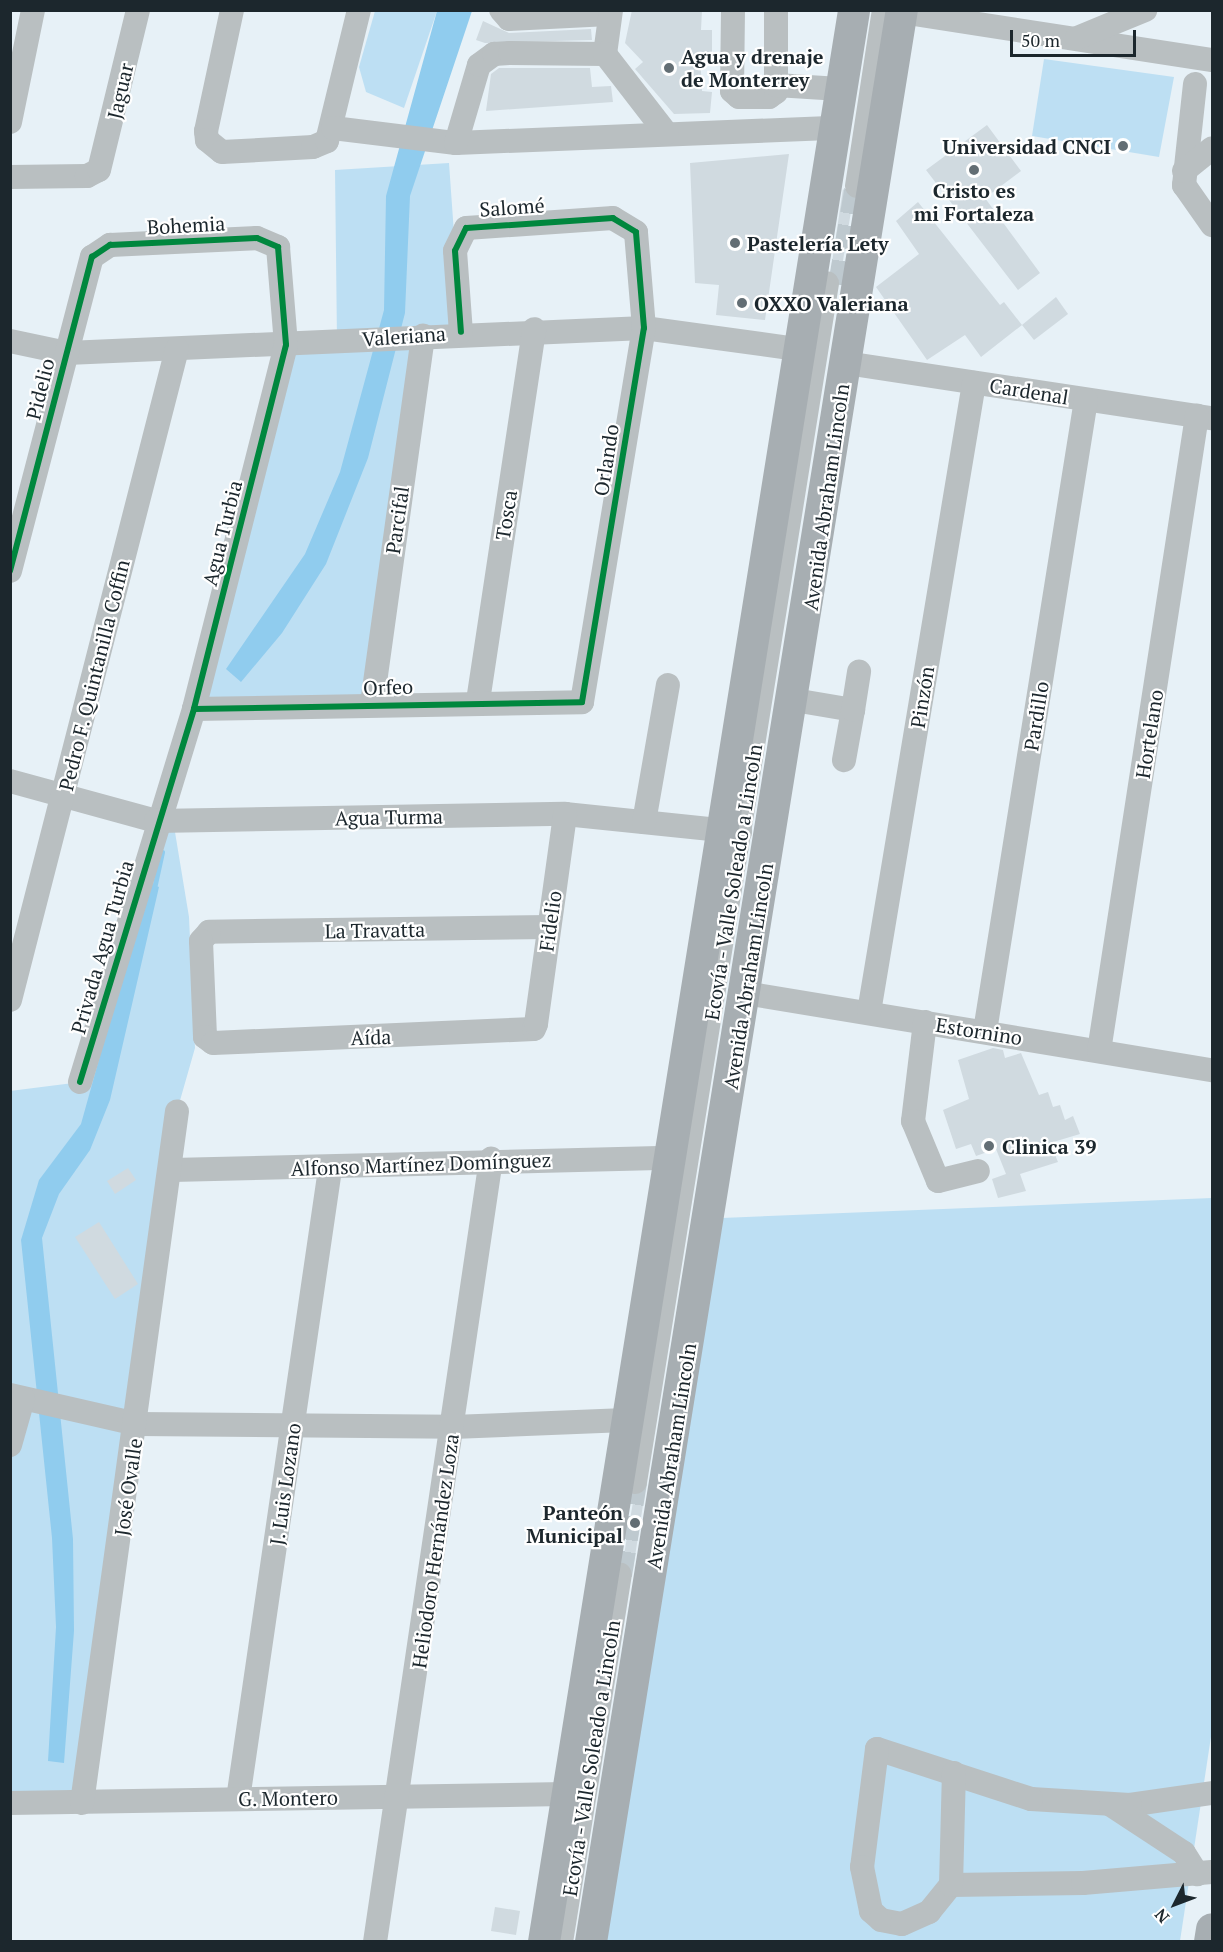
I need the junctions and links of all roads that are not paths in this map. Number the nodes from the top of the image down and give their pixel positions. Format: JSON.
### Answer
{"nodes":[{"id":1,"x":33,"y":10,"type":"edge"},
{"id":2,"x":138,"y":10,"type":"edge"},
{"id":3,"x":232,"y":10,"type":"edge"},
{"id":4,"x":359,"y":10,"type":"edge"},
{"id":5,"x":501,"y":10,"type":"edge"},
{"id":6,"x":733,"y":10,"type":"edge"},
{"id":7,"x":776,"y":10,"type":"edge"},
{"id":8,"x":854,"y":10,"type":"edge"},
{"id":9,"x":870,"y":10,"type":"edge"},
{"id":10,"x":1145,"y":10,"type":"edge"},
{"id":11,"x":895,"y":11,"type":"edge"},
{"id":12,"x":610,"y":12,"type":"edge"},
{"id":13,"x":1025,"y":20,"type":"edge"},
{"id":14,"x":1077,"y":38,"type":"junction"},
{"id":15,"x":604,"y":54,"type":"junction"},
{"id":16,"x":1212,"y":60,"type":"edge"},
{"id":17,"x":1195,"y":84,"type":"dead end"},
{"id":18,"x":776,"y":85,"type":"junction"},
{"id":19,"x":840,"y":89,"type":"junction"},
{"id":20,"x":10,"y":122,"type":"edge"},
{"id":21,"x":333,"y":128,"type":"junction"},
{"id":22,"x":836,"y":128,"type":"junction"},
{"id":23,"x":666,"y":133,"type":"junction"},
{"id":24,"x":456,"y":143,"type":"junction"},
{"id":25,"x":1212,"y":148,"type":"edge"},
{"id":26,"x":1184,"y":171,"type":"junction"},
{"id":27,"x":10,"y":177,"type":"edge"},
{"id":28,"x":630,"y":225,"type":"joint"},
{"id":29,"x":1212,"y":225,"type":"edge"},
{"id":30,"x":278,"y":246,"type":"joint"},
{"id":31,"x":96,"y":252,"type":"joint"},
{"id":32,"x":833,"y":284,"type":"tunnel mouth"},
{"id":33,"x":644,"y":328,"type":"junction"},
{"id":34,"x":534,"y":329,"type":"junction"},
{"id":35,"x":461,"y":332,"type":"junction"},
{"id":36,"x":423,"y":336,"type":"junction"},
{"id":37,"x":10,"y":341,"type":"edge"},
{"id":38,"x":286,"y":345,"type":"junction"},
{"id":39,"x":177,"y":349,"type":"junction"},
{"id":40,"x":798,"y":349,"type":"junction"},
{"id":41,"x":67,"y":353,"type":"junction"},
{"id":42,"x":846,"y":363,"type":"junction"},
{"id":43,"x":974,"y":383,"type":"junction"},
{"id":44,"x":1086,"y":400,"type":"junction"},
{"id":45,"x":1205,"y":417,"type":"edge"},
{"id":46,"x":10,"y":571,"type":"edge"},
{"id":47,"x":859,"y":671,"type":"dead end"},
{"id":48,"x":668,"y":685,"type":"dead end"},
{"id":49,"x":795,"y":700,"type":"junction"},
{"id":50,"x":478,"y":701,"type":"junction"},
{"id":51,"x":582,"y":702,"type":"joint"},
{"id":52,"x":372,"y":704,"type":"junction"},
{"id":53,"x":194,"y":709,"type":"junction"},
{"id":54,"x":853,"y":710,"type":"junction"},
{"id":55,"x":844,"y":760,"type":"dead end"},
{"id":56,"x":10,"y":782,"type":"edge"},
{"id":57,"x":63,"y":795,"type":"junction"},
{"id":58,"x":565,"y":814,"type":"junction"},
{"id":59,"x":156,"y":822,"type":"junction"},
{"id":60,"x":644,"y":822,"type":"junction"},
{"id":61,"x":746,"y":832,"type":"junction"},
{"id":62,"x":549,"y":927,"type":"junction"},
{"id":63,"x":745,"y":993,"type":"junction"},
{"id":64,"x":10,"y":1000,"type":"edge"},
{"id":65,"x":869,"y":1012,"type":"junction"},
{"id":66,"x":925,"y":1022,"type":"junction"},
{"id":67,"x":534,"y":1029,"type":"joint"},
{"id":68,"x":985,"y":1032,"type":"junction"},
{"id":69,"x":208,"y":1042,"type":"joint"},
{"id":70,"x":1099,"y":1051,"type":"junction"},
{"id":71,"x":1212,"y":1063,"type":"edge"},
{"id":72,"x":81,"y":1082,"type":"dead end"},
{"id":73,"x":177,"y":1111,"type":"dead end"},
{"id":74,"x":669,"y":1158,"type":"junction"},
{"id":75,"x":491,"y":1159,"type":"junction"},
{"id":76,"x":330,"y":1169,"type":"junction"},
{"id":77,"x":172,"y":1170,"type":"junction"},
{"id":78,"x":978,"y":1171,"type":"dead end"},
{"id":79,"x":23,"y":1399,"type":"edge"},
{"id":80,"x":626,"y":1420,"type":"junction"},
{"id":81,"x":137,"y":1424,"type":"junction"},
{"id":82,"x":453,"y":1427,"type":"junction"},
{"id":83,"x":294,"y":1428,"type":"junction"},
{"id":84,"x":10,"y":1445,"type":"edge"},
{"id":85,"x":642,"y":1483,"type":"tunnel mouth"},
{"id":86,"x":954,"y":1773,"type":"junction"},
{"id":87,"x":1212,"y":1793,"type":"edge"},
{"id":88,"x":565,"y":1794,"type":"junction"},
{"id":89,"x":400,"y":1796,"type":"junction"},
{"id":90,"x":238,"y":1799,"type":"junction"},
{"id":91,"x":10,"y":1803,"type":"edge"},
{"id":92,"x":82,"y":1803,"type":"junction"},
{"id":93,"x":1108,"y":1804,"type":"junction"},
{"id":94,"x":1204,"y":1873,"type":"edge"},
{"id":95,"x":951,"y":1886,"type":"junction"},
{"id":96,"x":1212,"y":1929,"type":"edge"},
{"id":97,"x":375,"y":1941,"type":"edge"},
{"id":98,"x":544,"y":1941,"type":"edge"},
{"id":99,"x":561,"y":1941,"type":"edge"},
{"id":100,"x":573,"y":1941,"type":"edge"},
{"id":101,"x":591,"y":1941,"type":"edge"},
{"id":102,"x":1210,"y":1941,"type":"edge"}],
"edges":[{"from":1,"to":20,"type":"street"},
{"from":2,"to":27,"type":"street","name":"Jaguar"},
{"from":3,"to":21,"type":"street"},
{"from":4,"to":21,"type":"street"},
{"from":5,"to":12,"type":"street"},
{"from":6,"to":18,"type":"street"},
{"from":7,"to":18,"type":"street"},
{"from":8,"to":19,"type":"main road"},
{"from":9,"to":11,"type":"street"},
{"from":10,"to":14,"type":"street"},
{"from":11,"to":13,"type":"street"},
{"from":11,"to":42,"type":"main road","name":"Avenida Abraham Lincoln"},
{"from":12,"to":15,"type":"street"},
{"from":13,"to":14,"type":"street"},
{"from":14,"to":16,"type":"street"},
{"from":15,"to":23,"type":"street"},
{"from":15,"to":24,"type":"street"},
{"from":17,"to":26,"type":"street"},
{"from":18,"to":19,"type":"street"},
{"from":19,"to":22,"type":"main road"},
{"from":21,"to":24,"type":"street"},
{"from":22,"to":23,"type":"street"},
{"from":22,"to":40,"type":"main road"},
{"from":23,"to":24,"type":"street"},
{"from":25,"to":26,"type":"street"},
{"from":26,"to":29,"type":"street"},
{"from":28,"to":33,"type":"street","name":"Orlando"},
{"from":28,"to":35,"type":"street","name":"Salomé"},
{"from":30,"to":31,"type":"street","name":"Bohemia"},
{"from":30,"to":38,"type":"street","name":"Agua Turbia"},
{"from":31,"to":41,"type":"street","name":"Pidelio"},
{"from":32,"to":61,"type":"street"},
{"from":33,"to":34,"type":"street","name":"Valeriana"},
{"from":33,"to":40,"type":"street","name":"Valeriana"},
{"from":33,"to":51,"type":"street","name":"Orlando"},
{"from":34,"to":35,"type":"street","name":"Valeriana"},
{"from":34,"to":50,"type":"street","name":"Tosca"},
{"from":35,"to":36,"type":"street","name":"Valeriana"},
{"from":36,"to":38,"type":"street","name":"Valeriana"},
{"from":36,"to":52,"type":"street","name":"Parcifal"},
{"from":37,"to":41,"type":"street","name":"Valeriana"},
{"from":38,"to":39,"type":"street","name":"Valeriana"},
{"from":38,"to":53,"type":"street","name":"Agua Turbia"},
{"from":39,"to":41,"type":"street","name":"Valeriana"},
{"from":39,"to":57,"type":"street","name":"Pedro F. Quintanilla Coffin"},
{"from":40,"to":61,"type":"main road"},
{"from":41,"to":46,"type":"street","name":"Pidelio"},
{"from":42,"to":43,"type":"street","name":"Cardenal"},
{"from":42,"to":49,"type":"main road","name":"Avenida Abraham Lincoln"},
{"from":43,"to":44,"type":"street","name":"Cardenal"},
{"from":43,"to":65,"type":"street","name":"Pinzón"},
{"from":44,"to":45,"type":"street","name":"Cardenal"},
{"from":44,"to":68,"type":"street","name":"Pardillo"},
{"from":45,"to":70,"type":"street","name":"Hortelano"},
{"from":47,"to":54,"type":"street"},
{"from":48,"to":60,"type":"street"},
{"from":49,"to":54,"type":"street"},
{"from":49,"to":61,"type":"main road","name":"Avenida Abraham Lincoln"},
{"from":50,"to":51,"type":"street","name":"Orfeo"},
{"from":50,"to":52,"type":"street","name":"Orfeo"},
{"from":52,"to":53,"type":"street","name":"Orfeo"},
{"from":53,"to":59,"type":"street","name":"Agua Turbia"},
{"from":54,"to":55,"type":"street"},
{"from":56,"to":57,"type":"street","name":"Agua Turma"},
{"from":57,"to":59,"type":"street","name":"Agua Turma"},
{"from":57,"to":64,"type":"street","name":"Pedro F. Quintanilla Coffin"},
{"from":58,"to":59,"type":"street","name":"Agua Turma"},
{"from":58,"to":60,"type":"street","name":"Agua Turma"},
{"from":58,"to":62,"type":"street","name":"Fidelio"},
{"from":59,"to":72,"type":"street","name":"Privada Agua Turbia"},
{"from":60,"to":61,"type":"street","name":"Agua Turma"},
{"from":61,"to":63,"type":"main road","name":"Avenida Abraham Lincoln"},
{"from":61,"to":74,"type":"main road"},
{"from":61,"to":85,"type":"street"},
{"from":62,"to":67,"type":"street","name":"Fidelio"},
{"from":62,"to":69,"type":"street","name":"La Travatta"},
{"from":63,"to":65,"type":"street","name":"Estornino"},
{"from":63,"to":101,"type":"main road","name":"Avenida Abraham Lincoln"},
{"from":65,"to":66,"type":"street","name":"Estornino"},
{"from":66,"to":68,"type":"street","name":"Estornino"},
{"from":66,"to":78,"type":"street"},
{"from":67,"to":69,"type":"street","name":"Aída"},
{"from":68,"to":70,"type":"street","name":"Estornino"},
{"from":70,"to":71,"type":"street","name":"Estornino"},
{"from":73,"to":77,"type":"street","name":"José Ovalle"},
{"from":74,"to":75,"type":"street","name":"Alfonso Martínez Domínguez"},
{"from":74,"to":80,"type":"main road"},
{"from":75,"to":76,"type":"street","name":"Alfonso Martínez Domínguez"},
{"from":75,"to":82,"type":"street","name":"Heliodoro Hernández Loza"},
{"from":76,"to":77,"type":"street","name":"Alfonso Martínez Domínguez"},
{"from":76,"to":83,"type":"street","name":"J. Luis Lozano"},
{"from":77,"to":81,"type":"street","name":"José Ovalle"},
{"from":79,"to":81,"type":"street"},
{"from":79,"to":84,"type":"street"},
{"from":80,"to":82,"type":"street"},
{"from":80,"to":88,"type":"main road"},
{"from":81,"to":83,"type":"street"},
{"from":81,"to":92,"type":"street","name":"José Ovalle"},
{"from":82,"to":83,"type":"street"},
{"from":82,"to":89,"type":"street","name":"Heliodoro Hernández Loza"},
{"from":83,"to":90,"type":"street","name":"J. Luis Lozano"},
{"from":86,"to":93,"type":"street"},
{"from":86,"to":95,"type":"street"},
{"from":86,"to":95,"type":"street"},
{"from":87,"to":93,"type":"street"},
{"from":88,"to":89,"type":"street","name":"G. Montero"},
{"from":88,"to":98,"type":"main road"},
{"from":89,"to":90,"type":"street","name":"G. Montero"},
{"from":89,"to":97,"type":"street","name":"Heliodoro Hernández Loza"},
{"from":90,"to":92,"type":"street","name":"G. Montero"},
{"from":91,"to":92,"type":"street","name":"G. Montero"},
{"from":93,"to":94,"type":"street"},
{"from":94,"to":95,"type":"street"},
{"from":96,"to":102,"type":"main road"},
{"from":99,"to":100,"type":"street","name":"Ecovía - Valle Soleado a Lincoln"}]}
